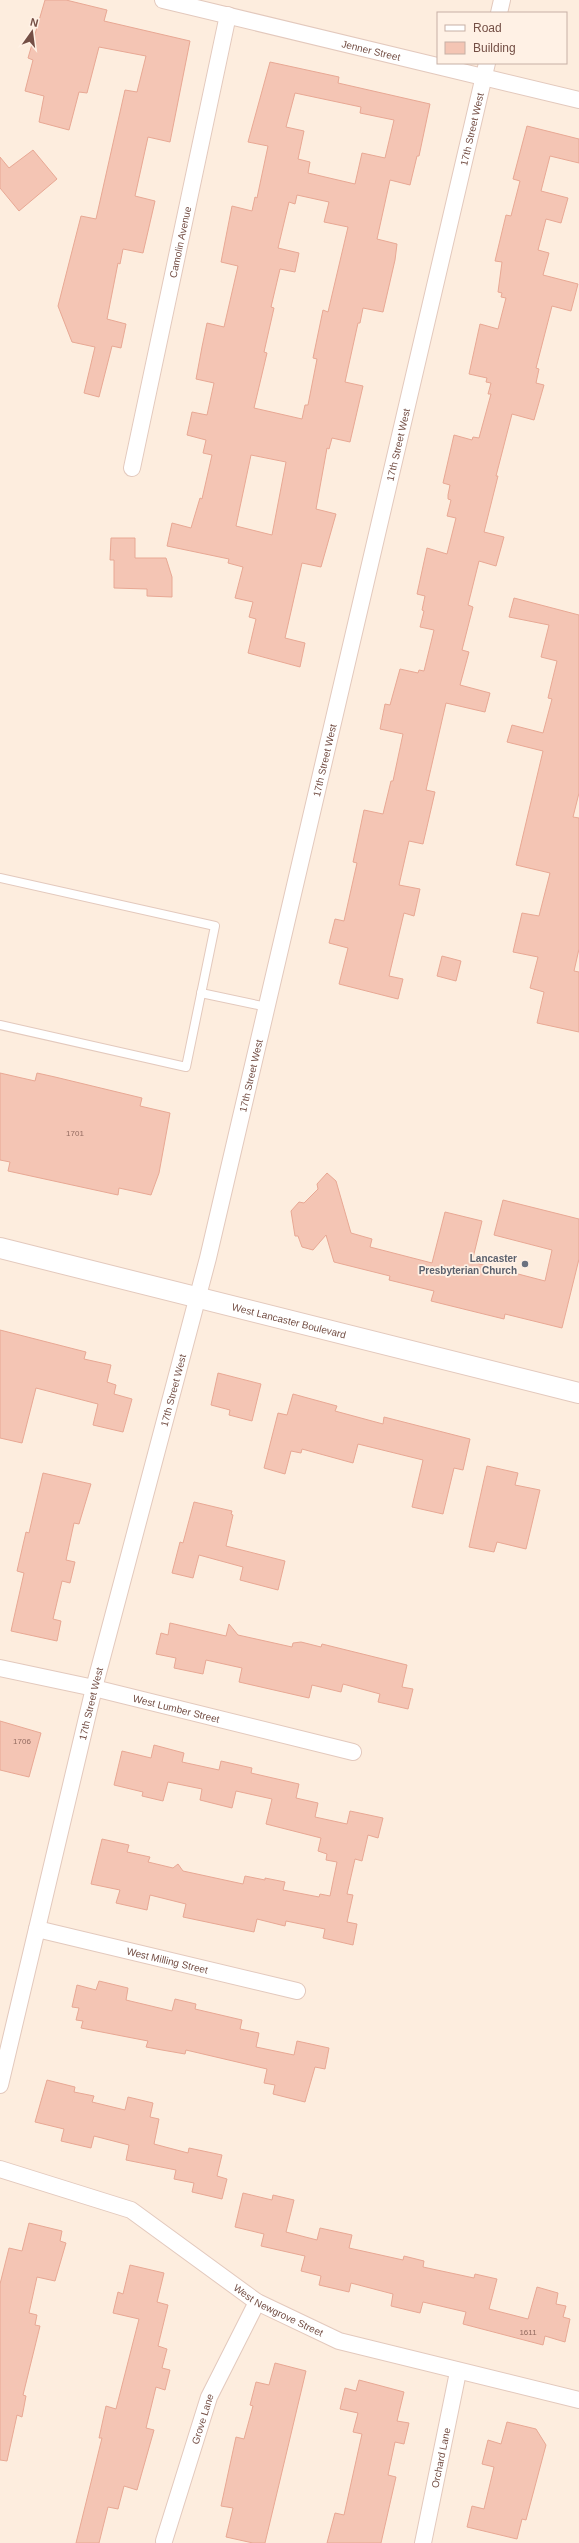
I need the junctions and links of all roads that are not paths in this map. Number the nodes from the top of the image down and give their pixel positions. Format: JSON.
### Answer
{"nodes":[{"id":1,"x":163,"y":0,"type":"edge"},
{"id":2,"x":502,"y":0,"type":"edge"},
{"id":3,"x":499,"y":12,"type":"edge"},
{"id":4,"x":228,"y":15,"type":"junction"},
{"id":5,"x":437,"y":60,"type":"edge"},
{"id":6,"x":457,"y":64,"type":"edge"},
{"id":7,"x":485,"y":70,"type":"edge"},
{"id":8,"x":579,"y":100,"type":"edge"},
{"id":9,"x":132,"y":468,"type":"dead end"},
{"id":10,"x":0,"y":878,"type":"edge"},
{"id":11,"x":201,"y":993,"type":"junction"},
{"id":12,"x":267,"y":1007,"type":"junction"},
{"id":13,"x":0,"y":1025,"type":"edge"},
{"id":14,"x":0,"y":1248,"type":"edge"},
{"id":15,"x":198,"y":1297,"type":"junction"},
{"id":16,"x":578,"y":1390,"type":"edge"},
{"id":17,"x":0,"y":1668,"type":"edge"},
{"id":18,"x":94,"y":1688,"type":"junction"},
{"id":19,"x":353,"y":1752,"type":"dead end"},
{"id":20,"x":37,"y":1929,"type":"junction"},
{"id":21,"x":297,"y":1991,"type":"dead end"},
{"id":22,"x":0,"y":2086,"type":"edge"},
{"id":23,"x":0,"y":2169,"type":"edge"},
{"id":24,"x":257,"y":2302,"type":"junction"},
{"id":25,"x":458,"y":2372,"type":"junction"},
{"id":26,"x":579,"y":2400,"type":"edge"},
{"id":27,"x":164,"y":2541,"type":"dead end"},
{"id":28,"x":423,"y":2543,"type":"edge"}],
"edges":[{"from":1,"to":4,"type":"street","name":"Jenner Street"},
{"from":2,"to":3,"type":"street"},
{"from":4,"to":5,"type":"street","name":"Jenner Street"},
{"from":4,"to":9,"type":"street","name":"Camolin Avenue"},
{"from":6,"to":7,"type":"street","name":"Jenner Street"},
{"from":7,"to":8,"type":"street","name":"Jenner Street"},
{"from":7,"to":12,"type":"street","name":"17th Street West"},
{"from":10,"to":11,"type":"lane"},
{"from":11,"to":12,"type":"lane"},
{"from":11,"to":13,"type":"lane"},
{"from":12,"to":15,"type":"street","name":"17th Street West"},
{"from":14,"to":15,"type":"street","name":"West Lancaster Boulevard"},
{"from":15,"to":16,"type":"street","name":"West Lancaster Boulevard"},
{"from":15,"to":18,"type":"street","name":"17th Street West"},
{"from":17,"to":18,"type":"street","name":"West Lumber Street"},
{"from":18,"to":19,"type":"street","name":"West Lumber Street"},
{"from":18,"to":20,"type":"street","name":"17th Street West"},
{"from":20,"to":21,"type":"street","name":"West Milling Street"},
{"from":20,"to":22,"type":"street","name":"17th Street West"},
{"from":23,"to":24,"type":"street","name":"West Newgrove Street"},
{"from":24,"to":25,"type":"street","name":"West Newgrove Street"},
{"from":24,"to":27,"type":"street","name":"Grove Lane"},
{"from":25,"to":26,"type":"street","name":"West Newgrove Street"},
{"from":25,"to":28,"type":"street","name":"Orchard Lane"}]}
